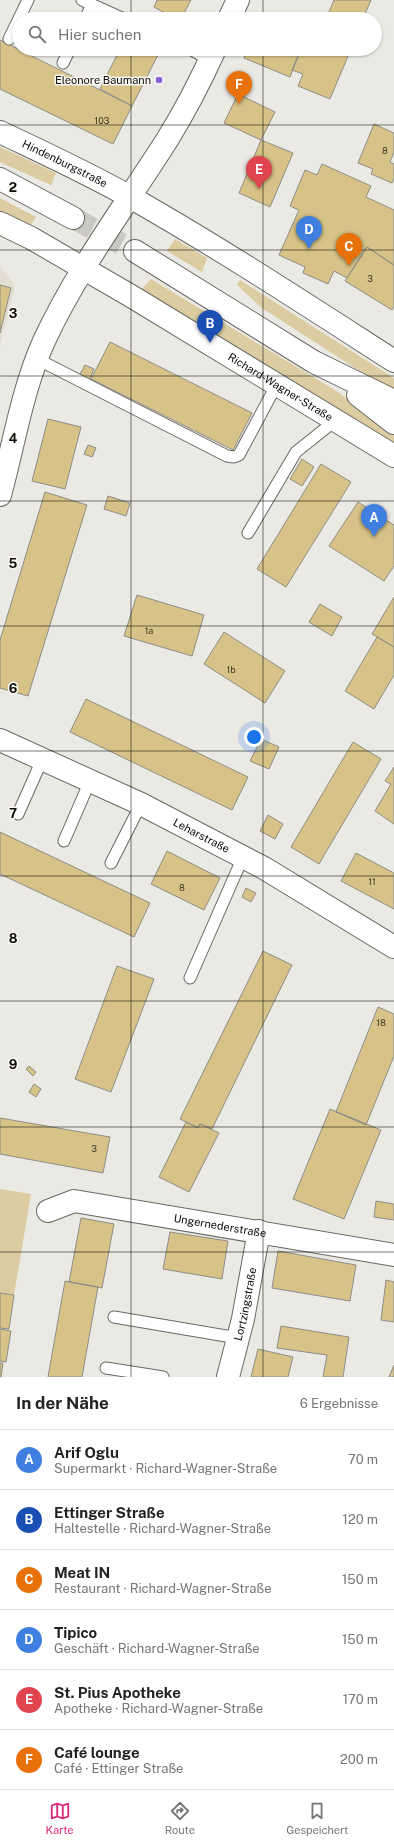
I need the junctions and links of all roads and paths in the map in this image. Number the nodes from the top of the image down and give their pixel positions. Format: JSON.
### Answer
{"nodes":[{"id":1,"x":28,"y":0,"type":"edge"},
{"id":2,"x":82,"y":0,"type":"edge"},
{"id":3,"x":238,"y":0,"type":"edge"},
{"id":4,"x":92,"y":5,"type":"junction"},
{"id":5,"x":22,"y":12,"type":"edge"},
{"id":6,"x":88,"y":12,"type":"edge"},
{"id":7,"x":108,"y":12,"type":"edge"},
{"id":8,"x":232,"y":12,"type":"edge"},
{"id":9,"x":12,"y":33,"type":"edge"},
{"id":10,"x":9,"y":39,"type":"dead end"},
{"id":11,"x":66,"y":56,"type":"edge"},
{"id":12,"x":212,"y":56,"type":"edge"},
{"id":13,"x":63,"y":63,"type":"dead end"},
{"id":14,"x":0,"y":132,"type":"edge"},
{"id":15,"x":0,"y":179,"type":"edge"},
{"id":16,"x":129,"y":196,"type":"junction"},
{"id":17,"x":73,"y":218,"type":"tunnel mouth"},
{"id":18,"x":0,"y":223,"type":"edge"},
{"id":19,"x":135,"y":251,"type":"tunnel mouth"},
{"id":20,"x":84,"y":269,"type":"junction"},
{"id":21,"x":37,"y":359,"type":"junction"},
{"id":22,"x":394,"y":361,"type":"edge"},
{"id":23,"x":314,"y":362,"type":"junction"},
{"id":24,"x":277,"y":384,"type":"junction"},
{"id":25,"x":394,"y":401,"type":"edge"},
{"id":26,"x":336,"y":420,"type":"junction"},
{"id":27,"x":394,"y":423,"type":"edge"},
{"id":28,"x":394,"y":456,"type":"edge"},
{"id":29,"x":2,"y":481,"type":"edge"},
{"id":30,"x":248,"y":533,"type":"dead end"},
{"id":31,"x":0,"y":740,"type":"edge"},
{"id":32,"x":42,"y":760,"type":"junction"},
{"id":33,"x":90,"y":781,"type":"junction"},
{"id":34,"x":141,"y":804,"type":"junction"},
{"id":35,"x":18,"y":814,"type":"dead end"},
{"id":36,"x":64,"y":841,"type":"dead end"},
{"id":37,"x":243,"y":857,"type":"junction"},
{"id":38,"x":111,"y":863,"type":"dead end"},
{"id":39,"x":394,"y":947,"type":"edge"},
{"id":40,"x":190,"y":978,"type":"dead end"},
{"id":41,"x":48,"y":1211,"type":"dead end"},
{"id":42,"x":259,"y":1231,"type":"junction"},
{"id":43,"x":394,"y":1255,"type":"edge"},
{"id":44,"x":114,"y":1317,"type":"dead end"},
{"id":45,"x":238,"y":1338,"type":"junction"},
{"id":46,"x":106,"y":1368,"type":"dead end"},
{"id":47,"x":163,"y":1377,"type":"edge"},
{"id":48,"x":228,"y":1377,"type":"edge"}],
"edges":[{"from":1,"to":5,"type":"lane"},
{"from":2,"to":4,"type":"lane"},
{"from":3,"to":8,"type":"main road"},
{"from":4,"to":6,"type":"lane"},
{"from":4,"to":7,"type":"lane"},
{"from":9,"to":10,"type":"lane"},
{"from":11,"to":13,"type":"lane"},
{"from":12,"to":16,"type":"main road"},
{"from":14,"to":16,"type":"main road","name":"Hindenburgstraße"},
{"from":15,"to":17,"type":"main road"},
{"from":16,"to":20,"type":"main road"},
{"from":16,"to":22,"type":"main road"},
{"from":18,"to":20,"type":"main road"},
{"from":19,"to":23,"type":"main road"},
{"from":20,"to":21,"type":"main road"},
{"from":20,"to":24,"type":"main road","name":"Richard-Wagner-Straße"},
{"from":21,"to":24,"type":"lane"},
{"from":21,"to":29,"type":"main road"},
{"from":23,"to":25,"type":"main road"},
{"from":23,"to":27,"type":"main road"},
{"from":24,"to":26,"type":"main road","name":"Richard-Wagner-Straße"},
{"from":26,"to":28,"type":"main road","name":"Richard-Wagner-Straße"},
{"from":26,"to":30,"type":"lane"},
{"from":31,"to":32,"type":"main road","name":"Leharstraße"},
{"from":32,"to":33,"type":"main road","name":"Leharstraße"},
{"from":32,"to":35,"type":"lane"},
{"from":33,"to":34,"type":"main road","name":"Leharstraße"},
{"from":33,"to":36,"type":"lane"},
{"from":34,"to":37,"type":"main road","name":"Leharstraße"},
{"from":34,"to":38,"type":"lane"},
{"from":37,"to":39,"type":"main road","name":"Leharstraße"},
{"from":37,"to":40,"type":"lane"},
{"from":41,"to":42,"type":"main road","name":"Ungernederstraße"},
{"from":42,"to":43,"type":"main road","name":"Ungernederstraße"},
{"from":42,"to":45,"type":"main road","name":"Lortzingstraße"},
{"from":44,"to":45,"type":"lane"},
{"from":45,"to":48,"type":"main road","name":"Lortzingstraße"},
{"from":46,"to":47,"type":"lane"}]}
